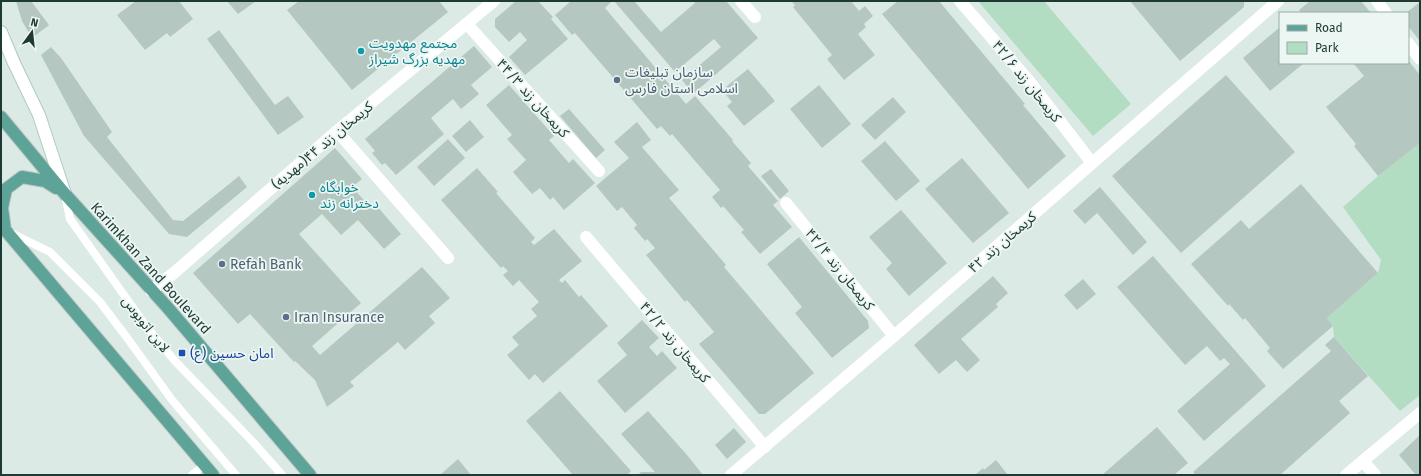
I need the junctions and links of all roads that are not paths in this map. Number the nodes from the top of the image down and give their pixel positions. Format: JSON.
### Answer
{"nodes":[{"id":1,"x":494,"y":1,"type":"edge"},
{"id":2,"x":742,"y":1,"type":"edge"},
{"id":3,"x":960,"y":1,"type":"edge"},
{"id":4,"x":1377,"y":1,"type":"edge"},
{"id":5,"x":1272,"y":3,"type":"edge"},
{"id":6,"x":1385,"y":12,"type":"edge"},
{"id":7,"x":755,"y":16,"type":"dead end"},
{"id":8,"x":467,"y":24,"type":"junction"},
{"id":9,"x":1,"y":32,"type":"edge"},
{"id":10,"x":1409,"y":44,"type":"edge"},
{"id":11,"x":1420,"y":59,"type":"edge"},
{"id":12,"x":1,"y":117,"type":"edge"},
{"id":13,"x":337,"y":131,"type":"junction"},
{"id":14,"x":1092,"y":163,"type":"junction"},
{"id":15,"x":599,"y":171,"type":"dead end"},
{"id":16,"x":65,"y":194,"type":"junction"},
{"id":17,"x":786,"y":203,"type":"dead end"},
{"id":18,"x":3,"y":228,"type":"edge"},
{"id":19,"x":586,"y":237,"type":"dead end"},
{"id":20,"x":448,"y":258,"type":"dead end"},
{"id":21,"x":151,"y":290,"type":"junction"},
{"id":22,"x":894,"y":336,"type":"junction"},
{"id":23,"x":1420,"y":413,"type":"edge"},
{"id":24,"x":765,"y":447,"type":"junction"},
{"id":25,"x":1363,"y":461,"type":"junction"},
{"id":26,"x":204,"y":465,"type":"junction"},
{"id":27,"x":192,"y":475,"type":"edge"},
{"id":28,"x":213,"y":475,"type":"edge"},
{"id":29,"x":236,"y":475,"type":"edge"},
{"id":30,"x":282,"y":475,"type":"edge"},
{"id":31,"x":310,"y":475,"type":"edge"},
{"id":32,"x":731,"y":475,"type":"edge"},
{"id":33,"x":1346,"y":475,"type":"edge"},
{"id":34,"x":1375,"y":475,"type":"edge"}],
"edges":[{"from":1,"to":8,"type":"street","name":"کریمخان زند ۴۴(مهدیه)"},
{"from":2,"to":7,"type":"street"},
{"from":3,"to":14,"type":"street","name":"کریمخان زند ۴۲/۶"},
{"from":4,"to":6,"type":"street"},
{"from":5,"to":14,"type":"street","name":"کریمخان زند ۴۲"},
{"from":8,"to":13,"type":"street","name":"کریمخان زند ۴۴(مهدیه)"},
{"from":8,"to":15,"type":"street","name":"کریمخان زند ۴۴/۳"},
{"from":9,"to":16,"type":"street"},
{"from":10,"to":11,"type":"street"},
{"from":12,"to":16,"type":"main road","name":"Karimkhan Zand Boulevard"},
{"from":13,"to":20,"type":"street"},
{"from":13,"to":21,"type":"street","name":"کریمخان زند ۴۴(مهدیه)"},
{"from":14,"to":22,"type":"street","name":"کریمخان زند ۴۲"},
{"from":16,"to":18,"type":"main road"},
{"from":16,"to":21,"type":"main road","name":"Karimkhan Zand Boulevard"},
{"from":16,"to":30,"type":"lane","name":"لاین اتوبوس"},
{"from":17,"to":22,"type":"street","name":"کریمخان زند ۴۲/۴"},
{"from":18,"to":26,"type":"main road"},
{"from":18,"to":29,"type":"lane","name":"لاین اتوبوس"},
{"from":19,"to":24,"type":"street","name":"کریمخان زند ۴۲/۲"},
{"from":21,"to":31,"type":"main road","name":"Karimkhan Zand Boulevard"},
{"from":22,"to":24,"type":"street","name":"کریمخان زند ۴۲"},
{"from":23,"to":25,"type":"street"},
{"from":24,"to":32,"type":"street","name":"کریمخان زند ۴۲"},
{"from":25,"to":33,"type":"street"},
{"from":25,"to":34,"type":"street"},
{"from":26,"to":27,"type":"lane"},
{"from":26,"to":28,"type":"main road"}]}
